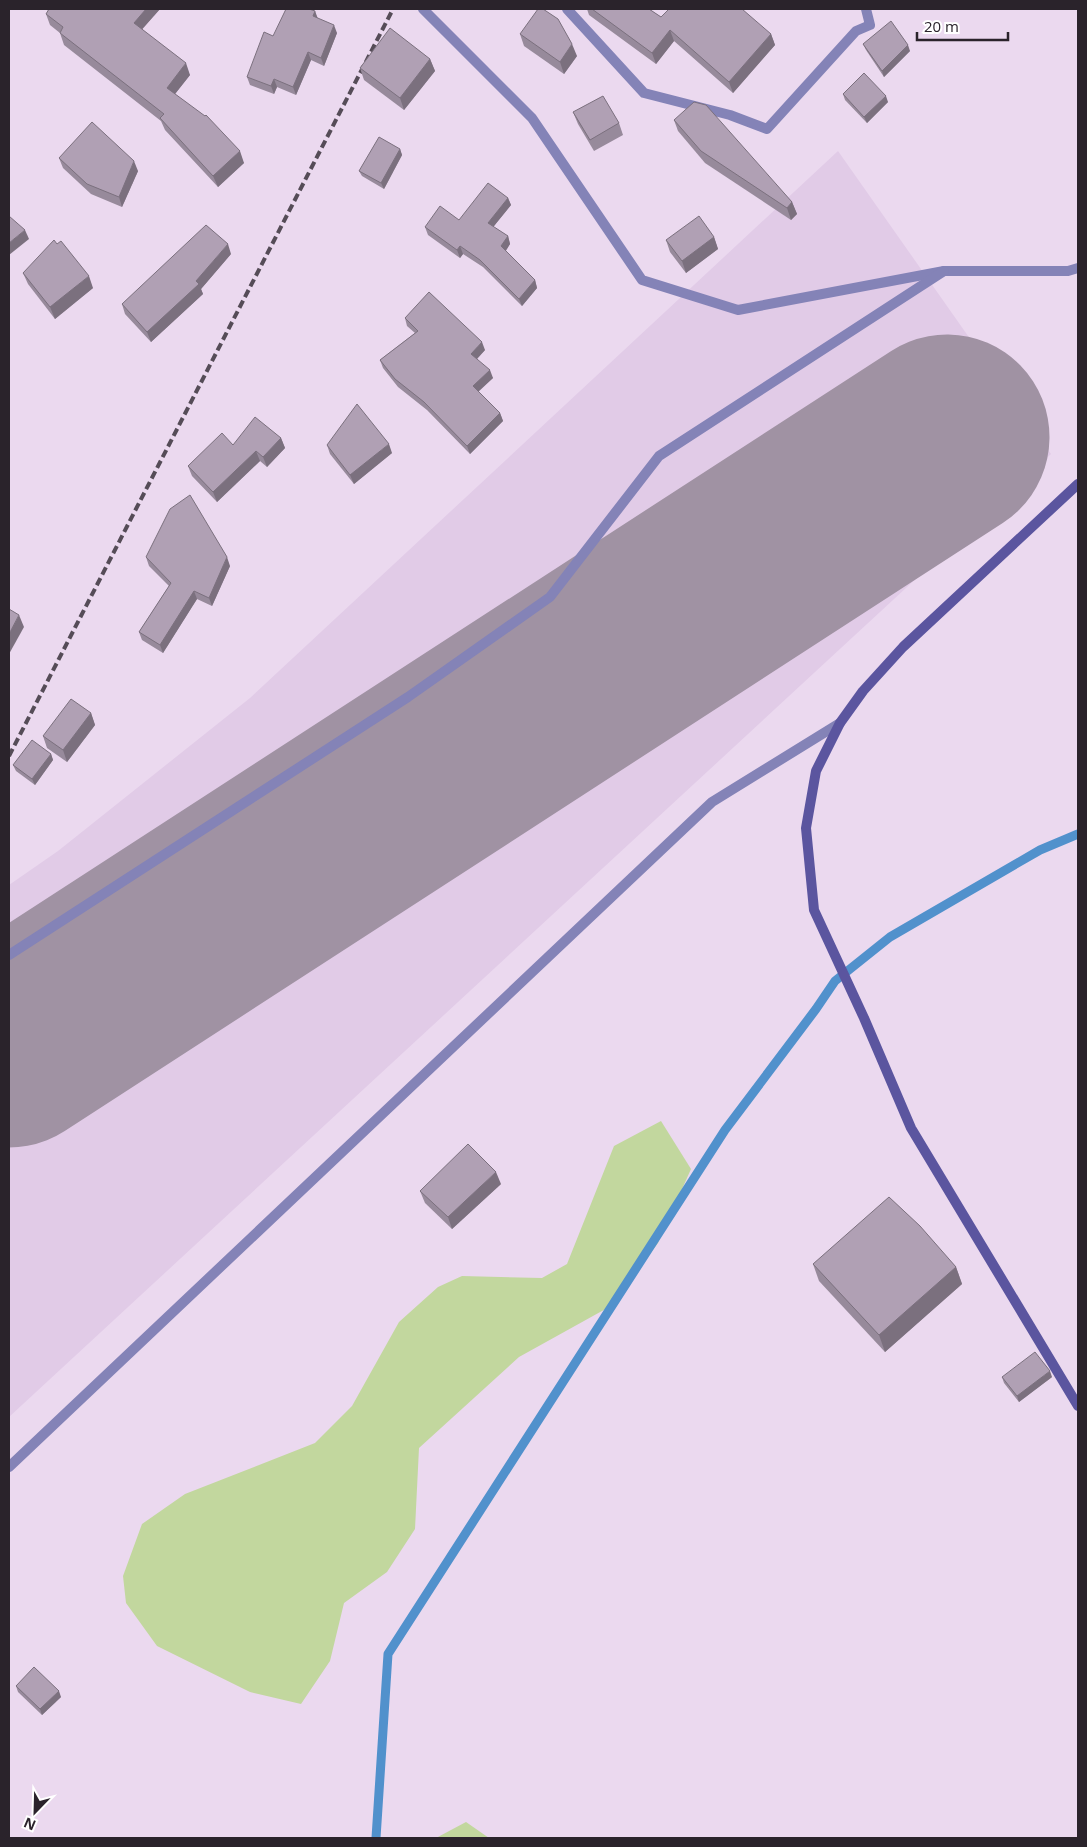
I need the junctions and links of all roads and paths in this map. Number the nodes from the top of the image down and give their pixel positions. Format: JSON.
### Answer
{"nodes":[{"id":1,"x":423,"y":9,"type":"edge"},
{"id":2,"x":567,"y":9,"type":"edge"},
{"id":3,"x":866,"y":9,"type":"edge"},
{"id":4,"x":1078,"y":268,"type":"edge"},
{"id":5,"x":944,"y":272,"type":"junction"},
{"id":6,"x":1078,"y":484,"type":"edge"},
{"id":7,"x":840,"y":723,"type":"junction"},
{"id":8,"x":9,"y":954,"type":"edge"},
{"id":9,"x":1078,"y":1406,"type":"edge"},
{"id":10,"x":9,"y":1467,"type":"edge"}],
"edges":[{"from":1,"to":5,"type":"street"},
{"from":2,"to":3,"type":"street"},
{"from":4,"to":5,"type":"street"},
{"from":5,"to":8,"type":"street"},
{"from":6,"to":7,"type":"main road"},
{"from":7,"to":9,"type":"main road"},
{"from":7,"to":10,"type":"street"}]}
